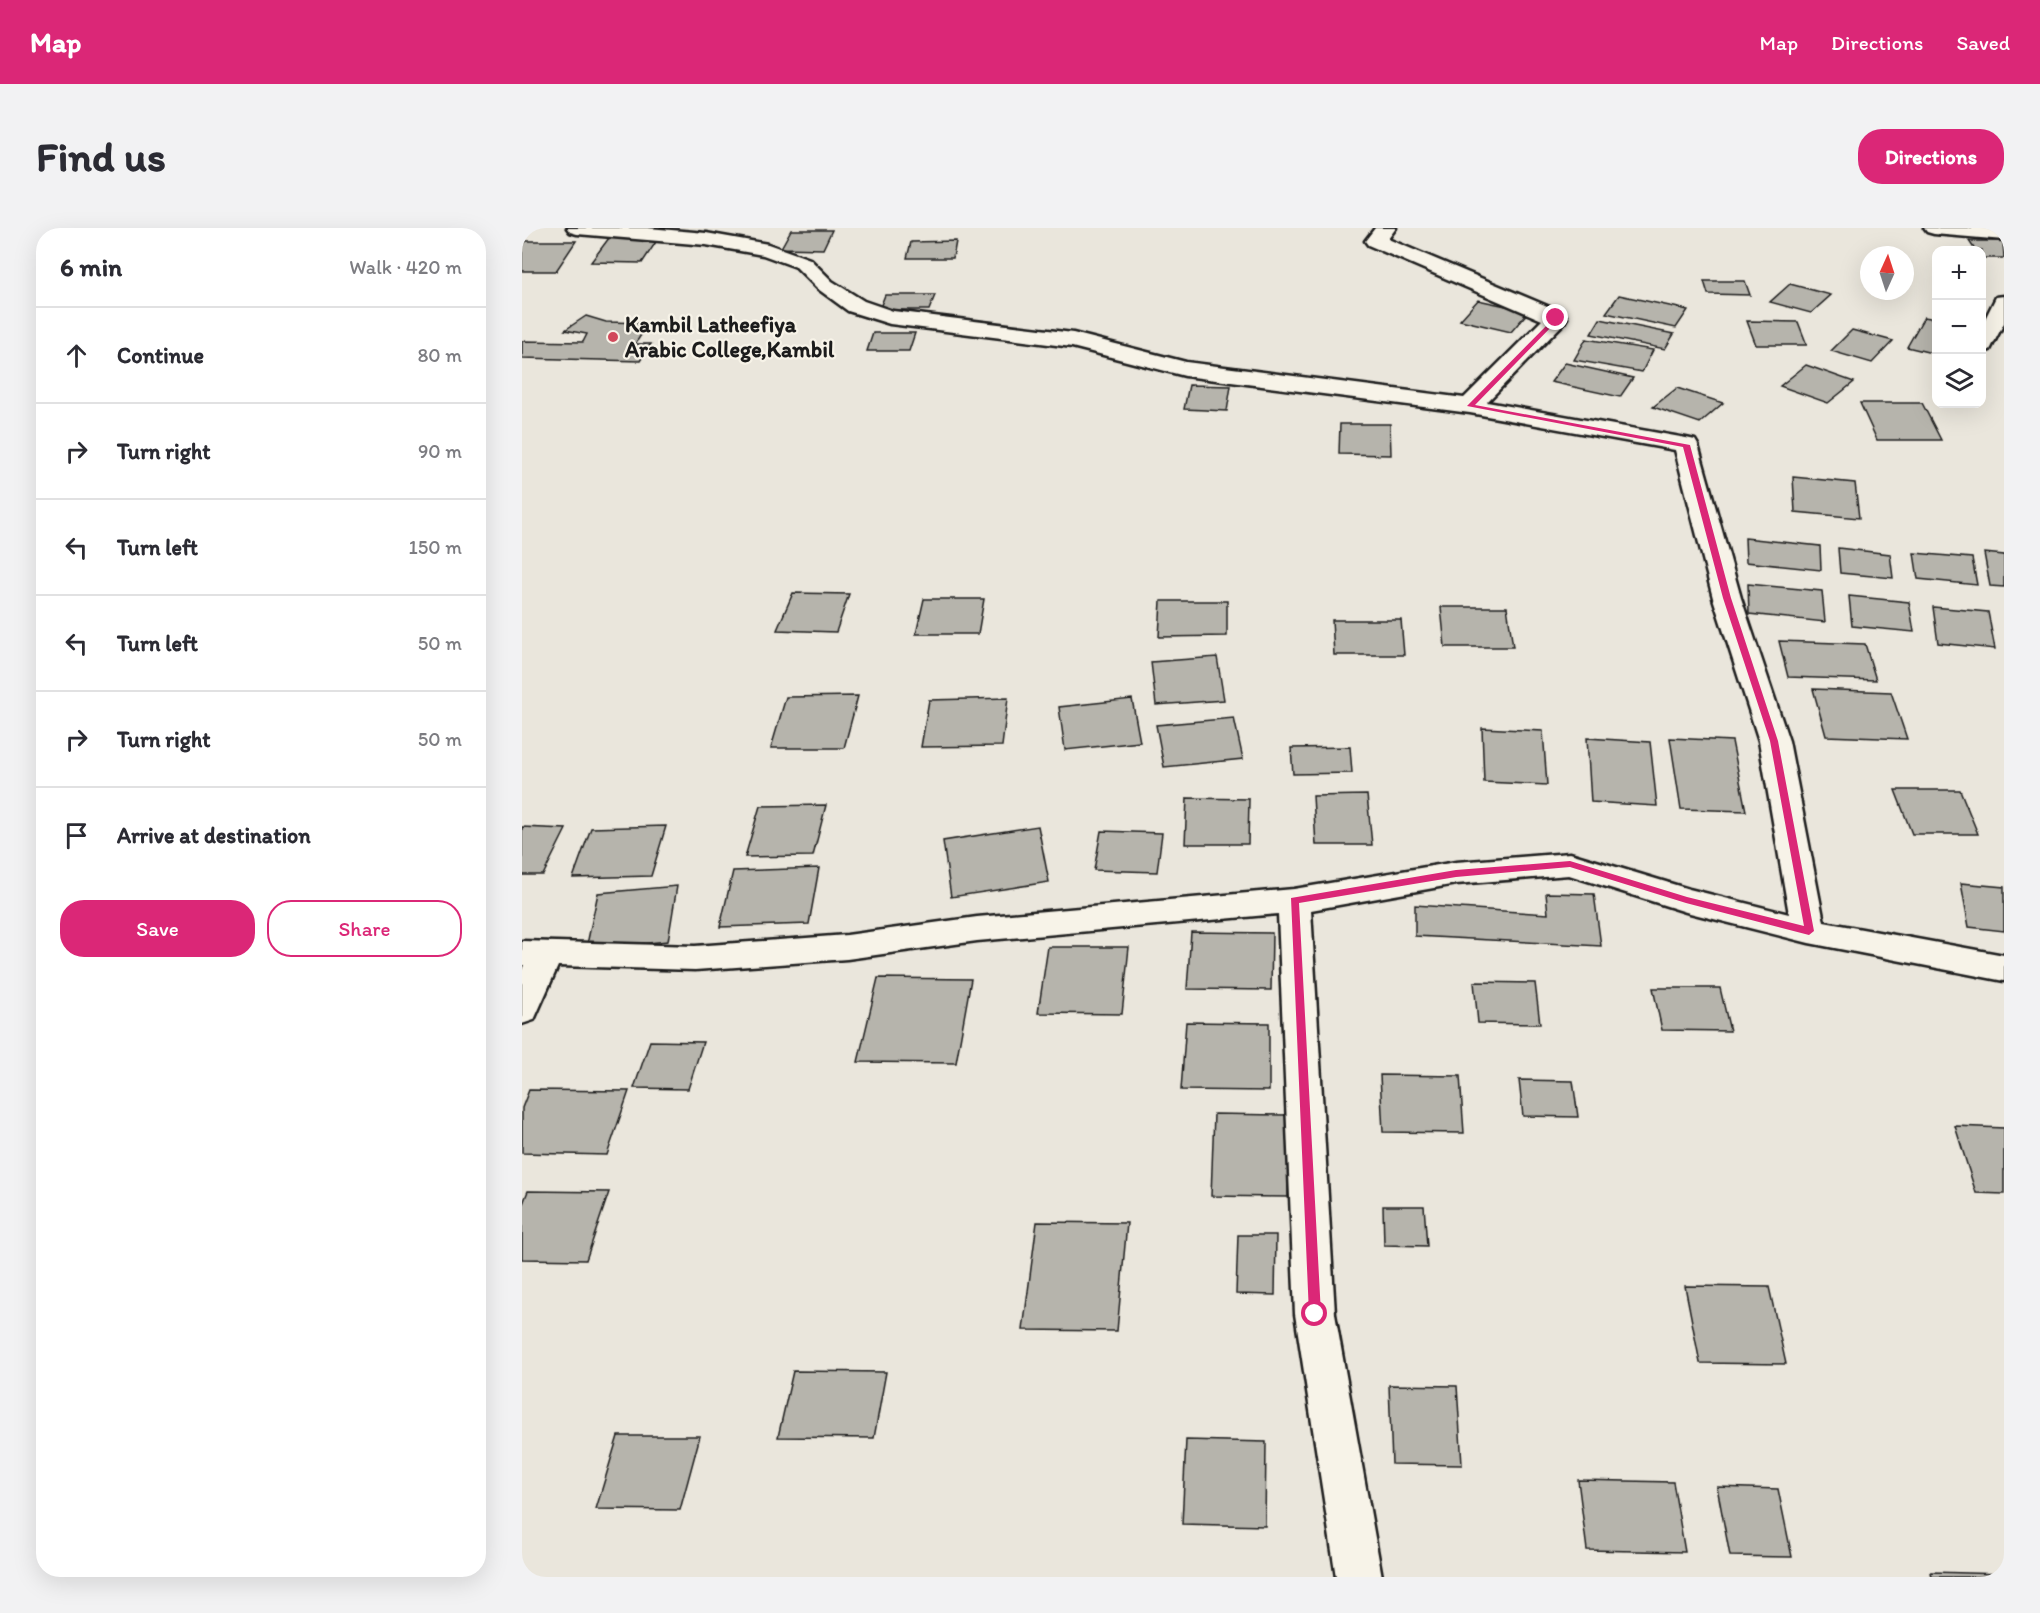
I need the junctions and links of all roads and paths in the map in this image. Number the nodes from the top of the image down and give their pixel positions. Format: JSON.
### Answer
{"nodes":[{"id":1,"x":577,"y":228,"type":"edge"},
{"id":2,"x":1386,"y":228,"type":"edge"},
{"id":3,"x":1934,"y":228,"type":"edge"},
{"id":4,"x":2004,"y":234,"type":"edge"},
{"id":5,"x":2004,"y":302,"type":"edge"},
{"id":6,"x":1986,"y":337,"type":"edge"},
{"id":7,"x":1470,"y":406,"type":"junction"},
{"id":8,"x":1294,"y":901,"type":"junction"},
{"id":9,"x":1809,"y":931,"type":"junction"},
{"id":10,"x":534,"y":953,"type":"edge"},
{"id":11,"x":2004,"y":968,"type":"edge"},
{"id":12,"x":522,"y":1011,"type":"edge"},
{"id":13,"x":1359,"y":1577,"type":"edge"}],
"edges":[{"from":1,"to":7,"type":"street"},
{"from":2,"to":7,"type":"street"},
{"from":3,"to":4,"type":"street"},
{"from":5,"to":6,"type":"street"},
{"from":7,"to":9,"type":"street"},
{"from":8,"to":9,"type":"street"},
{"from":8,"to":10,"type":"street"},
{"from":8,"to":13,"type":"street"},
{"from":9,"to":11,"type":"street"},
{"from":10,"to":12,"type":"street"}]}
